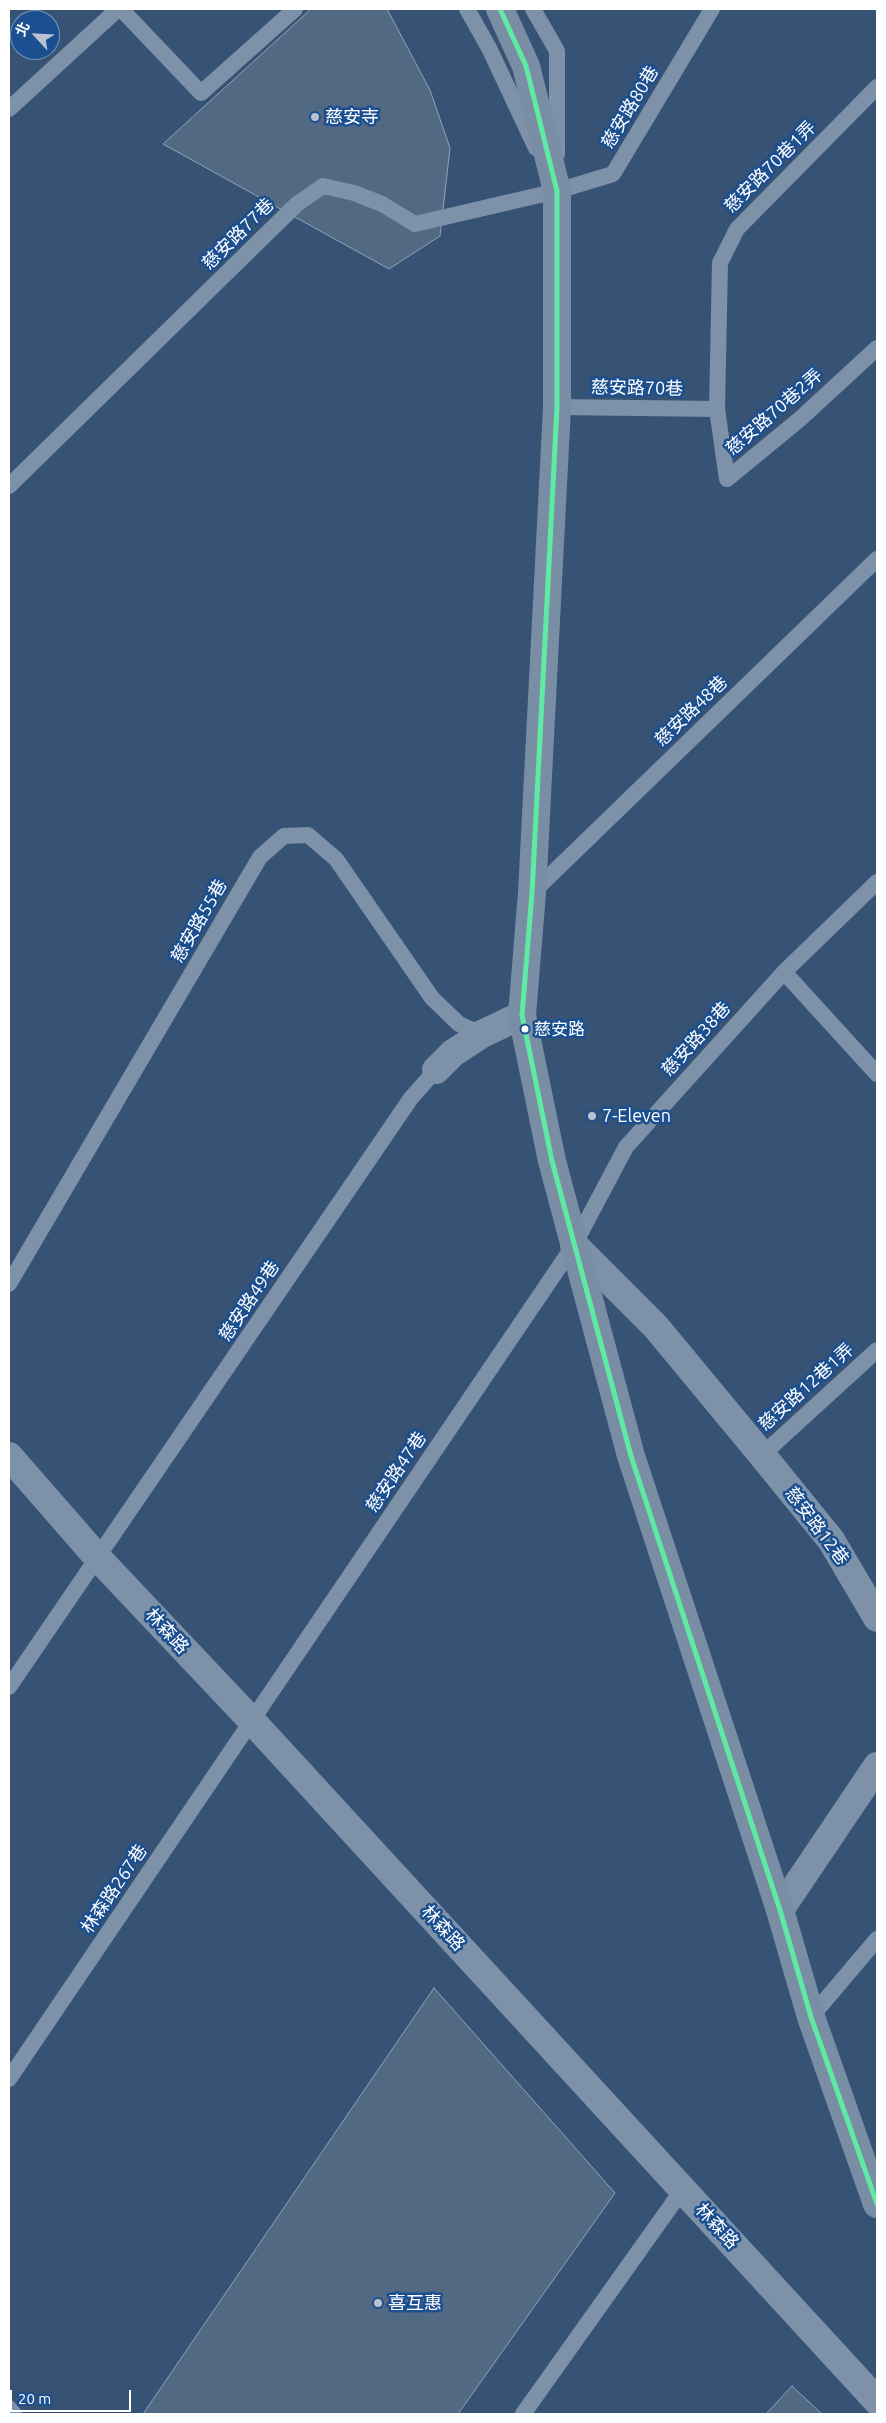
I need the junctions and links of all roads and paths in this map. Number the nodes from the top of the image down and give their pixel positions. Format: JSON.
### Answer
{"nodes":[{"id":1,"x":118,"y":9,"type":"edge"},
{"id":2,"x":121,"y":9,"type":"edge"},
{"id":3,"x":295,"y":9,"type":"edge"},
{"id":4,"x":467,"y":9,"type":"edge"},
{"id":5,"x":500,"y":9,"type":"edge"},
{"id":6,"x":533,"y":9,"type":"edge"},
{"id":7,"x":712,"y":9,"type":"edge"},
{"id":8,"x":877,"y":87,"type":"edge"},
{"id":9,"x":9,"y":109,"type":"edge"},
{"id":10,"x":557,"y":191,"type":"junction"},
{"id":11,"x":877,"y":348,"type":"edge"},
{"id":12,"x":557,"y":407,"type":"junction"},
{"id":13,"x":717,"y":409,"type":"junction"},
{"id":14,"x":9,"y":486,"type":"edge"},
{"id":15,"x":877,"y":559,"type":"edge"},
{"id":16,"x":877,"y":882,"type":"edge"},
{"id":17,"x":532,"y":893,"type":"junction"},
{"id":18,"x":784,"y":972,"type":"junction"},
{"id":19,"x":522,"y":1015,"type":"junction"},
{"id":20,"x":482,"y":1034,"type":"junction"},
{"id":21,"x":436,"y":1070,"type":"joint"},
{"id":22,"x":877,"y":1074,"type":"edge"},
{"id":23,"x":574,"y":1245,"type":"junction"},
{"id":24,"x":9,"y":1284,"type":"edge"},
{"id":25,"x":877,"y":1350,"type":"edge"},
{"id":26,"x":762,"y":1455,"type":"junction"},
{"id":27,"x":9,"y":1456,"type":"edge"},
{"id":28,"x":98,"y":1558,"type":"junction"},
{"id":29,"x":874,"y":1603,"type":"edge"},
{"id":30,"x":9,"y":1687,"type":"edge"},
{"id":31,"x":252,"y":1721,"type":"junction"},
{"id":32,"x":877,"y":1766,"type":"edge"},
{"id":33,"x":780,"y":1910,"type":"junction"},
{"id":34,"x":877,"y":1938,"type":"edge"},
{"id":35,"x":811,"y":2017,"type":"junction"},
{"id":36,"x":9,"y":2079,"type":"edge"},
{"id":37,"x":683,"y":2189,"type":"junction"},
{"id":38,"x":877,"y":2204,"type":"edge"},
{"id":39,"x":877,"y":2401,"type":"edge"},
{"id":40,"x":9,"y":2408,"type":"edge"},
{"id":41,"x":14,"y":2414,"type":"edge"},
{"id":42,"x":523,"y":2414,"type":"edge"}],
"edges":[{"from":1,"to":9,"type":"lane"},
{"from":2,"to":3,"type":"lane"},
{"from":4,"to":10,"type":"lane"},
{"from":5,"to":10,"type":"street"},
{"from":6,"to":10,"type":"lane"},
{"from":7,"to":10,"type":"lane","name":"慈安路80巷"},
{"from":8,"to":13,"type":"lane","name":"慈安路70巷1弄"},
{"from":10,"to":12,"type":"street"},
{"from":10,"to":14,"type":"lane","name":"慈安路77巷"},
{"from":11,"to":13,"type":"lane","name":"慈安路70巷2弄"},
{"from":12,"to":13,"type":"lane","name":"慈安路70巷"},
{"from":12,"to":17,"type":"street"},
{"from":15,"to":17,"type":"lane","name":"慈安路48巷"},
{"from":16,"to":18,"type":"lane","name":"慈安路38巷"},
{"from":17,"to":19,"type":"street"},
{"from":18,"to":22,"type":"lane"},
{"from":18,"to":23,"type":"lane","name":"慈安路38巷"},
{"from":19,"to":20,"type":"street"},
{"from":19,"to":23,"type":"street"},
{"from":20,"to":21,"type":"street"},
{"from":20,"to":24,"type":"lane","name":"慈安路55巷"},
{"from":21,"to":28,"type":"lane","name":"慈安路49巷"},
{"from":23,"to":26,"type":"street","name":"慈安路12巷"},
{"from":23,"to":31,"type":"lane","name":"慈安路47巷"},
{"from":23,"to":33,"type":"street"},
{"from":25,"to":26,"type":"lane","name":"慈安路12巷1弄"},
{"from":26,"to":29,"type":"street","name":"慈安路12巷"},
{"from":27,"to":28,"type":"street","name":"林森路"},
{"from":28,"to":30,"type":"lane","name":"慈安路49巷"},
{"from":28,"to":31,"type":"street","name":"林森路"},
{"from":31,"to":36,"type":"lane","name":"林森路267巷"},
{"from":31,"to":37,"type":"street","name":"林森路"},
{"from":32,"to":33,"type":"street"},
{"from":33,"to":35,"type":"street"},
{"from":34,"to":35,"type":"lane"},
{"from":35,"to":38,"type":"street"},
{"from":37,"to":39,"type":"street","name":"林森路"},
{"from":37,"to":42,"type":"lane"},
{"from":40,"to":41,"type":"lane"}]}
